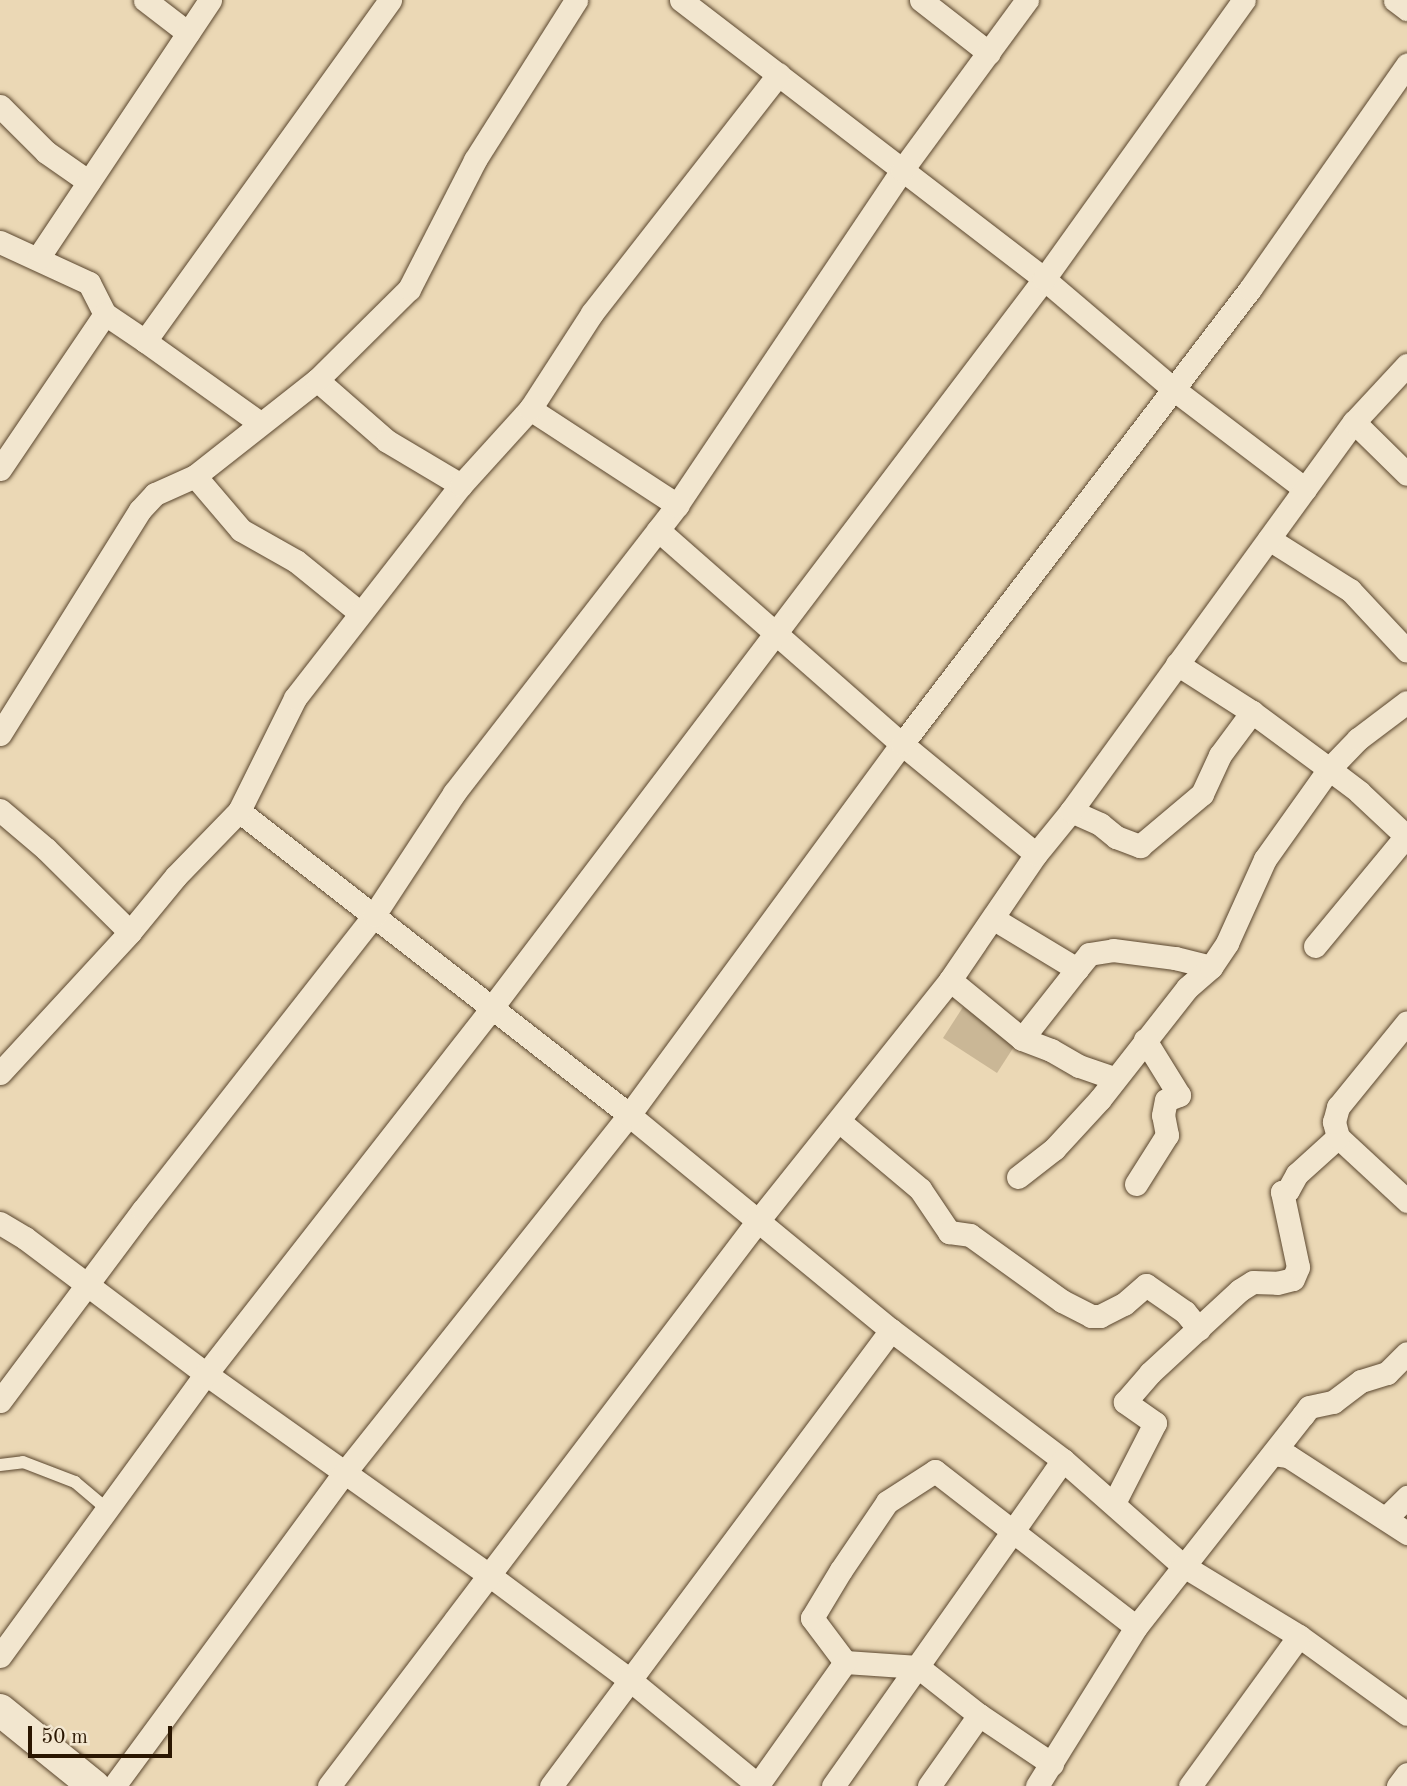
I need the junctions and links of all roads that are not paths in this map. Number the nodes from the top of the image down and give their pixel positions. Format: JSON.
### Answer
{"nodes":[{"id":1,"x":145,"y":0,"type":"edge"},
{"id":2,"x":210,"y":0,"type":"edge"},
{"id":3,"x":390,"y":0,"type":"edge"},
{"id":4,"x":576,"y":0,"type":"edge"},
{"id":5,"x":681,"y":0,"type":"edge"},
{"id":6,"x":921,"y":0,"type":"edge"},
{"id":7,"x":1027,"y":0,"type":"edge"},
{"id":8,"x":1244,"y":0,"type":"edge"},
{"id":9,"x":1395,"y":0,"type":"edge"},
{"id":10,"x":1407,"y":9,"type":"edge"},
{"id":11,"x":188,"y":33,"type":"junction"},
{"id":12,"x":989,"y":53,"type":"junction"},
{"id":13,"x":1407,"y":65,"type":"edge"},
{"id":14,"x":779,"y":74,"type":"junction"},
{"id":15,"x":0,"y":106,"type":"edge"},
{"id":16,"x":902,"y":170,"type":"junction"},
{"id":17,"x":89,"y":182,"type":"junction"},
{"id":18,"x":0,"y":242,"type":"edge"},
{"id":19,"x":38,"y":258,"type":"junction"},
{"id":20,"x":1044,"y":279,"type":"junction"},
{"id":21,"x":106,"y":314,"type":"junction"},
{"id":22,"x":145,"y":341,"type":"junction"},
{"id":23,"x":1407,"y":365,"type":"edge"},
{"id":24,"x":317,"y":380,"type":"junction"},
{"id":25,"x":1172,"y":388,"type":"junction"},
{"id":26,"x":530,"y":409,"type":"junction"},
{"id":27,"x":1354,"y":422,"type":"junction"},
{"id":28,"x":260,"y":423,"type":"junction"},
{"id":29,"x":0,"y":469,"type":"edge"},
{"id":30,"x":1407,"y":474,"type":"edge"},
{"id":31,"x":195,"y":476,"type":"junction"},
{"id":32,"x":461,"y":485,"type":"junction"},
{"id":33,"x":1305,"y":489,"type":"junction"},
{"id":34,"x":677,"y":505,"type":"junction"},
{"id":35,"x":658,"y":530,"type":"junction"},
{"id":36,"x":1269,"y":538,"type":"junction"},
{"id":37,"x":359,"y":612,"type":"junction"},
{"id":38,"x":774,"y":634,"type":"junction"},
{"id":39,"x":1407,"y":651,"type":"edge"},
{"id":40,"x":1177,"y":664,"type":"junction"},
{"id":41,"x":1407,"y":702,"type":"edge"},
{"id":42,"x":1252,"y":712,"type":"junction"},
{"id":43,"x":0,"y":734,"type":"edge"},
{"id":44,"x":902,"y":744,"type":"junction"},
{"id":45,"x":1329,"y":769,"type":"junction"},
{"id":46,"x":0,"y":810,"type":"edge"},
{"id":47,"x":239,"y":811,"type":"junction"},
{"id":48,"x":1071,"y":811,"type":"junction"},
{"id":49,"x":1407,"y":837,"type":"edge"},
{"id":50,"x":1036,"y":854,"type":"junction"},
{"id":51,"x":374,"y":915,"type":"junction"},
{"id":52,"x":994,"y":919,"type":"junction"},
{"id":53,"x":130,"y":932,"type":"junction"},
{"id":54,"x":1315,"y":946,"type":"dead end"},
{"id":55,"x":1211,"y":967,"type":"junction"},
{"id":56,"x":1077,"y":969,"type":"junction"},
{"id":57,"x":950,"y":980,"type":"junction"},
{"id":58,"x":493,"y":1006,"type":"junction"},
{"id":59,"x":1407,"y":1022,"type":"edge"},
{"id":60,"x":1022,"y":1039,"type":"junction"},
{"id":61,"x":1145,"y":1040,"type":"junction"},
{"id":62,"x":0,"y":1073,"type":"edge"},
{"id":63,"x":1114,"y":1078,"type":"junction"},
{"id":64,"x":629,"y":1115,"type":"junction"},
{"id":65,"x":839,"y":1121,"type":"junction"},
{"id":66,"x":1338,"y":1137,"type":"junction"},
{"id":67,"x":1018,"y":1177,"type":"dead end"},
{"id":68,"x":1136,"y":1184,"type":"dead end"},
{"id":69,"x":1407,"y":1201,"type":"edge"},
{"id":70,"x":757,"y":1222,"type":"junction"},
{"id":71,"x":0,"y":1223,"type":"edge"},
{"id":72,"x":88,"y":1285,"type":"junction"},
{"id":73,"x":1199,"y":1329,"type":"junction"},
{"id":74,"x":891,"y":1330,"type":"junction"},
{"id":75,"x":1407,"y":1353,"type":"edge"},
{"id":76,"x":206,"y":1374,"type":"junction"},
{"id":77,"x":0,"y":1401,"type":"edge"},
{"id":78,"x":1273,"y":1454,"type":"junction"},
{"id":79,"x":1063,"y":1460,"type":"junction"},
{"id":80,"x":0,"y":1465,"type":"edge"},
{"id":81,"x":345,"y":1472,"type":"junction"},
{"id":82,"x":1407,"y":1497,"type":"edge"},
{"id":83,"x":1114,"y":1503,"type":"junction"},
{"id":84,"x":107,"y":1509,"type":"junction"},
{"id":85,"x":1386,"y":1518,"type":"junction"},
{"id":86,"x":1013,"y":1531,"type":"junction"},
{"id":87,"x":1407,"y":1533,"type":"edge"},
{"id":88,"x":1182,"y":1564,"type":"junction"},
{"id":89,"x":489,"y":1575,"type":"junction"},
{"id":90,"x":1136,"y":1627,"type":"junction"},
{"id":91,"x":1299,"y":1636,"type":"junction"},
{"id":92,"x":0,"y":1656,"type":"edge"},
{"id":93,"x":845,"y":1662,"type":"junction"},
{"id":94,"x":918,"y":1667,"type":"junction"},
{"id":95,"x":631,"y":1680,"type":"junction"},
{"id":96,"x":0,"y":1710,"type":"edge"},
{"id":97,"x":1407,"y":1714,"type":"edge"},
{"id":98,"x":979,"y":1715,"type":"junction"},
{"id":99,"x":1052,"y":1764,"type":"junction"},
{"id":100,"x":1407,"y":1774,"type":"edge"},
{"id":101,"x":94,"y":1786,"type":"edge"},
{"id":102,"x":114,"y":1786,"type":"edge"},
{"id":103,"x":329,"y":1786,"type":"edge"},
{"id":104,"x":551,"y":1786,"type":"edge"},
{"id":105,"x":758,"y":1786,"type":"edge"},
{"id":106,"x":833,"y":1786,"type":"edge"},
{"id":107,"x":929,"y":1786,"type":"edge"},
{"id":108,"x":1037,"y":1786,"type":"edge"},
{"id":109,"x":1190,"y":1786,"type":"edge"},
{"id":110,"x":1398,"y":1786,"type":"edge"}],
"edges":[{"from":1,"to":11,"type":"street"},
{"from":2,"to":11,"type":"street"},
{"from":3,"to":22,"type":"street"},
{"from":4,"to":24,"type":"street"},
{"from":5,"to":14,"type":"street"},
{"from":6,"to":12,"type":"street"},
{"from":7,"to":12,"type":"street"},
{"from":8,"to":20,"type":"street"},
{"from":9,"to":10,"type":"street"},
{"from":11,"to":17,"type":"street"},
{"from":12,"to":16,"type":"street"},
{"from":13,"to":25,"type":"street"},
{"from":14,"to":16,"type":"street"},
{"from":14,"to":26,"type":"street"},
{"from":15,"to":17,"type":"street"},
{"from":16,"to":20,"type":"street"},
{"from":16,"to":34,"type":"street"},
{"from":17,"to":19,"type":"street"},
{"from":18,"to":19,"type":"street"},
{"from":19,"to":21,"type":"street"},
{"from":20,"to":25,"type":"street"},
{"from":20,"to":38,"type":"street"},
{"from":21,"to":22,"type":"street"},
{"from":21,"to":29,"type":"street"},
{"from":22,"to":28,"type":"street"},
{"from":23,"to":27,"type":"street"},
{"from":24,"to":28,"type":"street"},
{"from":24,"to":32,"type":"street"},
{"from":25,"to":33,"type":"street"},
{"from":25,"to":44,"type":"street"},
{"from":26,"to":32,"type":"street"},
{"from":26,"to":34,"type":"street"},
{"from":27,"to":30,"type":"street"},
{"from":27,"to":33,"type":"street"},
{"from":28,"to":31,"type":"street"},
{"from":31,"to":37,"type":"street"},
{"from":31,"to":43,"type":"street"},
{"from":32,"to":37,"type":"street"},
{"from":33,"to":36,"type":"street"},
{"from":34,"to":35,"type":"street"},
{"from":35,"to":38,"type":"street"},
{"from":35,"to":51,"type":"street"},
{"from":36,"to":39,"type":"street"},
{"from":36,"to":40,"type":"street"},
{"from":37,"to":47,"type":"street"},
{"from":38,"to":44,"type":"street"},
{"from":38,"to":58,"type":"street"},
{"from":40,"to":42,"type":"street"},
{"from":40,"to":48,"type":"street"},
{"from":41,"to":45,"type":"street"},
{"from":42,"to":45,"type":"street"},
{"from":42,"to":48,"type":"street"},
{"from":44,"to":50,"type":"street"},
{"from":44,"to":64,"type":"street"},
{"from":45,"to":49,"type":"street"},
{"from":45,"to":55,"type":"street"},
{"from":46,"to":53,"type":"street"},
{"from":47,"to":51,"type":"street"},
{"from":47,"to":53,"type":"street"},
{"from":48,"to":50,"type":"street"},
{"from":49,"to":54,"type":"street"},
{"from":50,"to":52,"type":"street"},
{"from":51,"to":58,"type":"street"},
{"from":51,"to":72,"type":"street"},
{"from":52,"to":56,"type":"street"},
{"from":52,"to":57,"type":"street"},
{"from":53,"to":62,"type":"street"},
{"from":55,"to":56,"type":"street"},
{"from":55,"to":61,"type":"street"},
{"from":56,"to":60,"type":"street"},
{"from":57,"to":60,"type":"street"},
{"from":57,"to":65,"type":"street"},
{"from":58,"to":64,"type":"street"},
{"from":58,"to":76,"type":"street"},
{"from":59,"to":66,"type":"street"},
{"from":60,"to":63,"type":"street"},
{"from":61,"to":63,"type":"street"},
{"from":61,"to":68,"type":"street"},
{"from":63,"to":67,"type":"street"},
{"from":64,"to":70,"type":"street"},
{"from":64,"to":81,"type":"street"},
{"from":65,"to":70,"type":"street"},
{"from":65,"to":73,"type":"street"},
{"from":66,"to":69,"type":"street"},
{"from":66,"to":73,"type":"street"},
{"from":70,"to":74,"type":"street"},
{"from":70,"to":89,"type":"street"},
{"from":71,"to":72,"type":"street"},
{"from":72,"to":76,"type":"street"},
{"from":72,"to":77,"type":"street"},
{"from":73,"to":83,"type":"street"},
{"from":74,"to":79,"type":"street"},
{"from":74,"to":95,"type":"street"},
{"from":75,"to":78,"type":"street"},
{"from":76,"to":81,"type":"street"},
{"from":76,"to":84,"type":"street"},
{"from":78,"to":85,"type":"street"},
{"from":78,"to":88,"type":"street"},
{"from":79,"to":83,"type":"street"},
{"from":79,"to":86,"type":"street"},
{"from":80,"to":84,"type":"lane"},
{"from":81,"to":89,"type":"street"},
{"from":81,"to":102,"type":"street"},
{"from":82,"to":85,"type":"street"},
{"from":83,"to":88,"type":"street"},
{"from":84,"to":92,"type":"street"},
{"from":85,"to":87,"type":"street"},
{"from":86,"to":90,"type":"street"},
{"from":86,"to":93,"type":"street"},
{"from":86,"to":94,"type":"street"},
{"from":88,"to":90,"type":"street"},
{"from":88,"to":91,"type":"street"},
{"from":89,"to":95,"type":"street"},
{"from":89,"to":103,"type":"street"},
{"from":90,"to":99,"type":"street"},
{"from":91,"to":97,"type":"street"},
{"from":91,"to":109,"type":"street"},
{"from":93,"to":94,"type":"street"},
{"from":93,"to":105,"type":"street"},
{"from":94,"to":98,"type":"street"},
{"from":94,"to":106,"type":"street"},
{"from":95,"to":104,"type":"street"},
{"from":95,"to":105,"type":"street"},
{"from":96,"to":101,"type":"street"},
{"from":98,"to":99,"type":"street"},
{"from":98,"to":107,"type":"street"},
{"from":99,"to":108,"type":"street"},
{"from":100,"to":110,"type":"street"}]}
